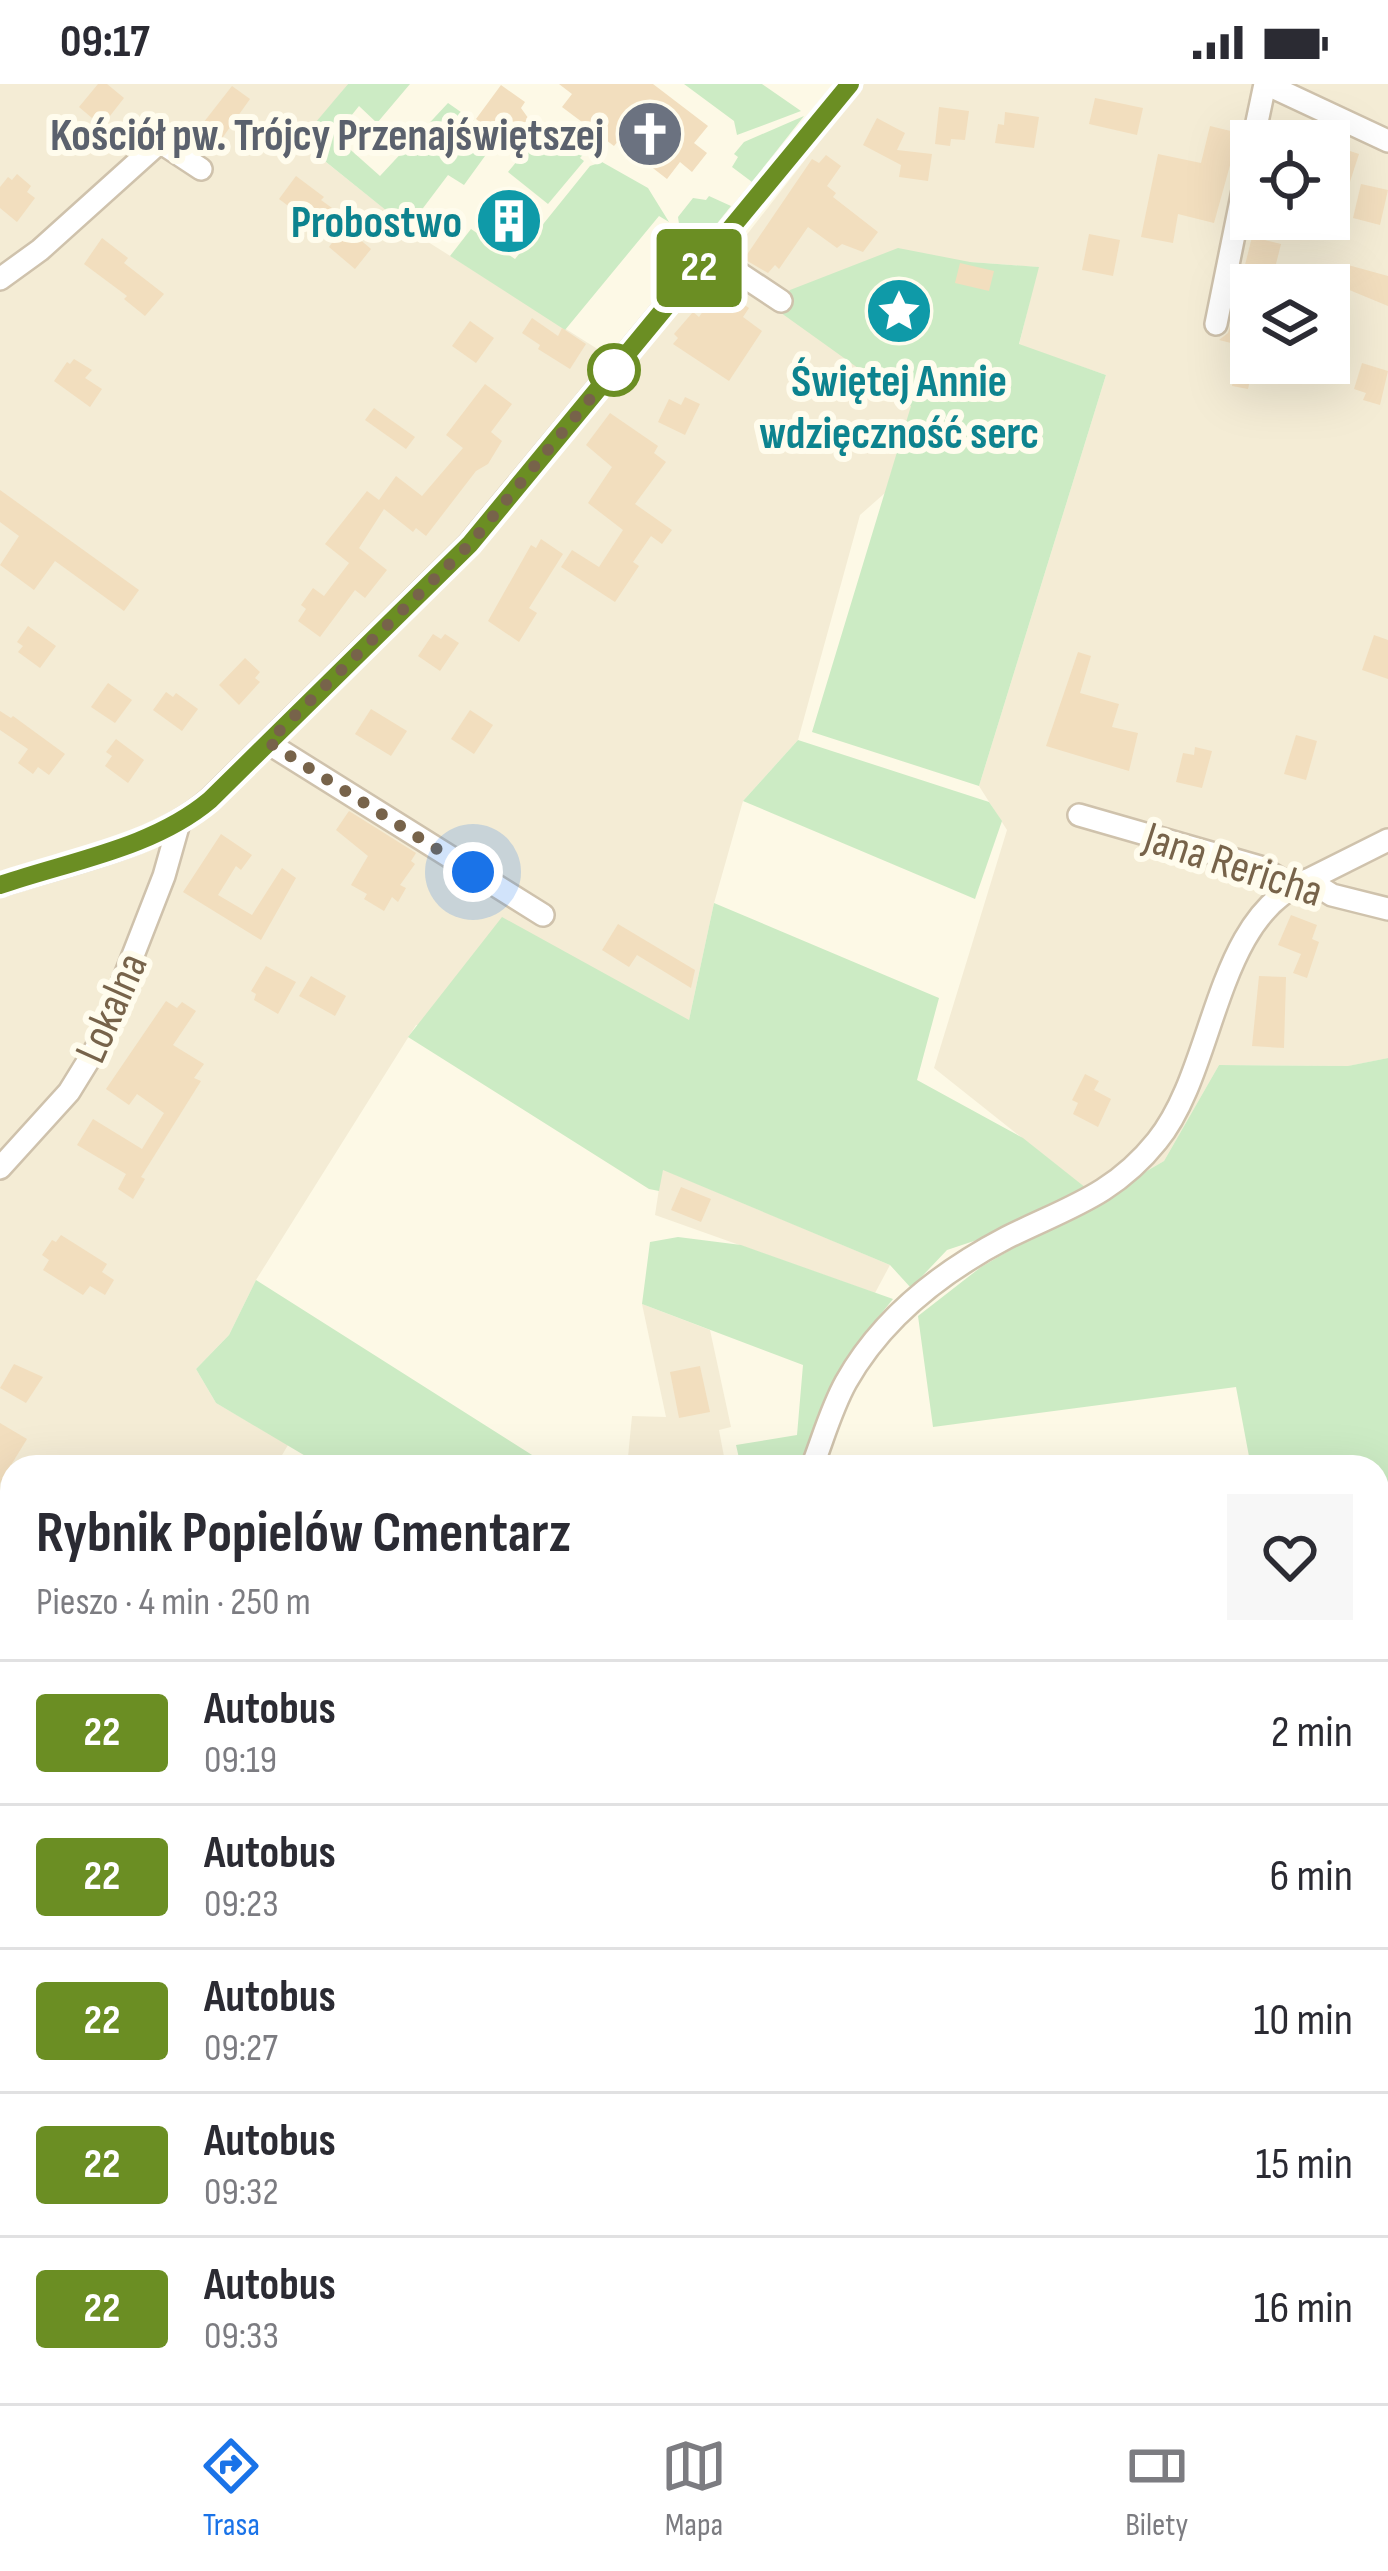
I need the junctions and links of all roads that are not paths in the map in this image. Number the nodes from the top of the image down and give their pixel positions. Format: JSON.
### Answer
{"nodes":[{"id":1,"x":850,"y":84,"type":"edge"},
{"id":2,"x":1265,"y":84,"type":"edge"},
{"id":3,"x":1257,"y":120,"type":"edge"},
{"id":4,"x":1388,"y":141,"type":"edge"},
{"id":5,"x":201,"y":169,"type":"dead end"},
{"id":6,"x":1233,"y":240,"type":"edge"},
{"id":7,"x":710,"y":254,"type":"junction"},
{"id":8,"x":0,"y":278,"type":"edge"},
{"id":9,"x":782,"y":301,"type":"dead end"},
{"id":10,"x":1216,"y":324,"type":"dead end"},
{"id":11,"x":268,"y":742,"type":"junction"},
{"id":12,"x":1079,"y":815,"type":"dead end"},
{"id":13,"x":179,"y":823,"type":"junction"},
{"id":14,"x":1388,"y":840,"type":"edge"},
{"id":15,"x":1300,"y":883,"type":"junction"},
{"id":16,"x":0,"y":885,"type":"edge"},
{"id":17,"x":1388,"y":910,"type":"edge"},
{"id":18,"x":543,"y":915,"type":"dead end"},
{"id":19,"x":0,"y":1168,"type":"edge"},
{"id":20,"x":817,"y":1455,"type":"edge"}],
"edges":[{"from":1,"to":7,"type":"street"},
{"from":2,"to":3,"type":"street"},
{"from":2,"to":4,"type":"street"},
{"from":5,"to":8,"type":"street"},
{"from":6,"to":10,"type":"street"},
{"from":7,"to":9,"type":"street"},
{"from":7,"to":11,"type":"street"},
{"from":11,"to":13,"type":"street"},
{"from":11,"to":18,"type":"street"},
{"from":12,"to":15,"type":"street","name":"Jana Rericha"},
{"from":13,"to":16,"type":"street"},
{"from":13,"to":19,"type":"street","name":"Lokalna"},
{"from":14,"to":15,"type":"street"},
{"from":15,"to":17,"type":"street","name":"Jana Rericha"},
{"from":15,"to":20,"type":"street"}]}
